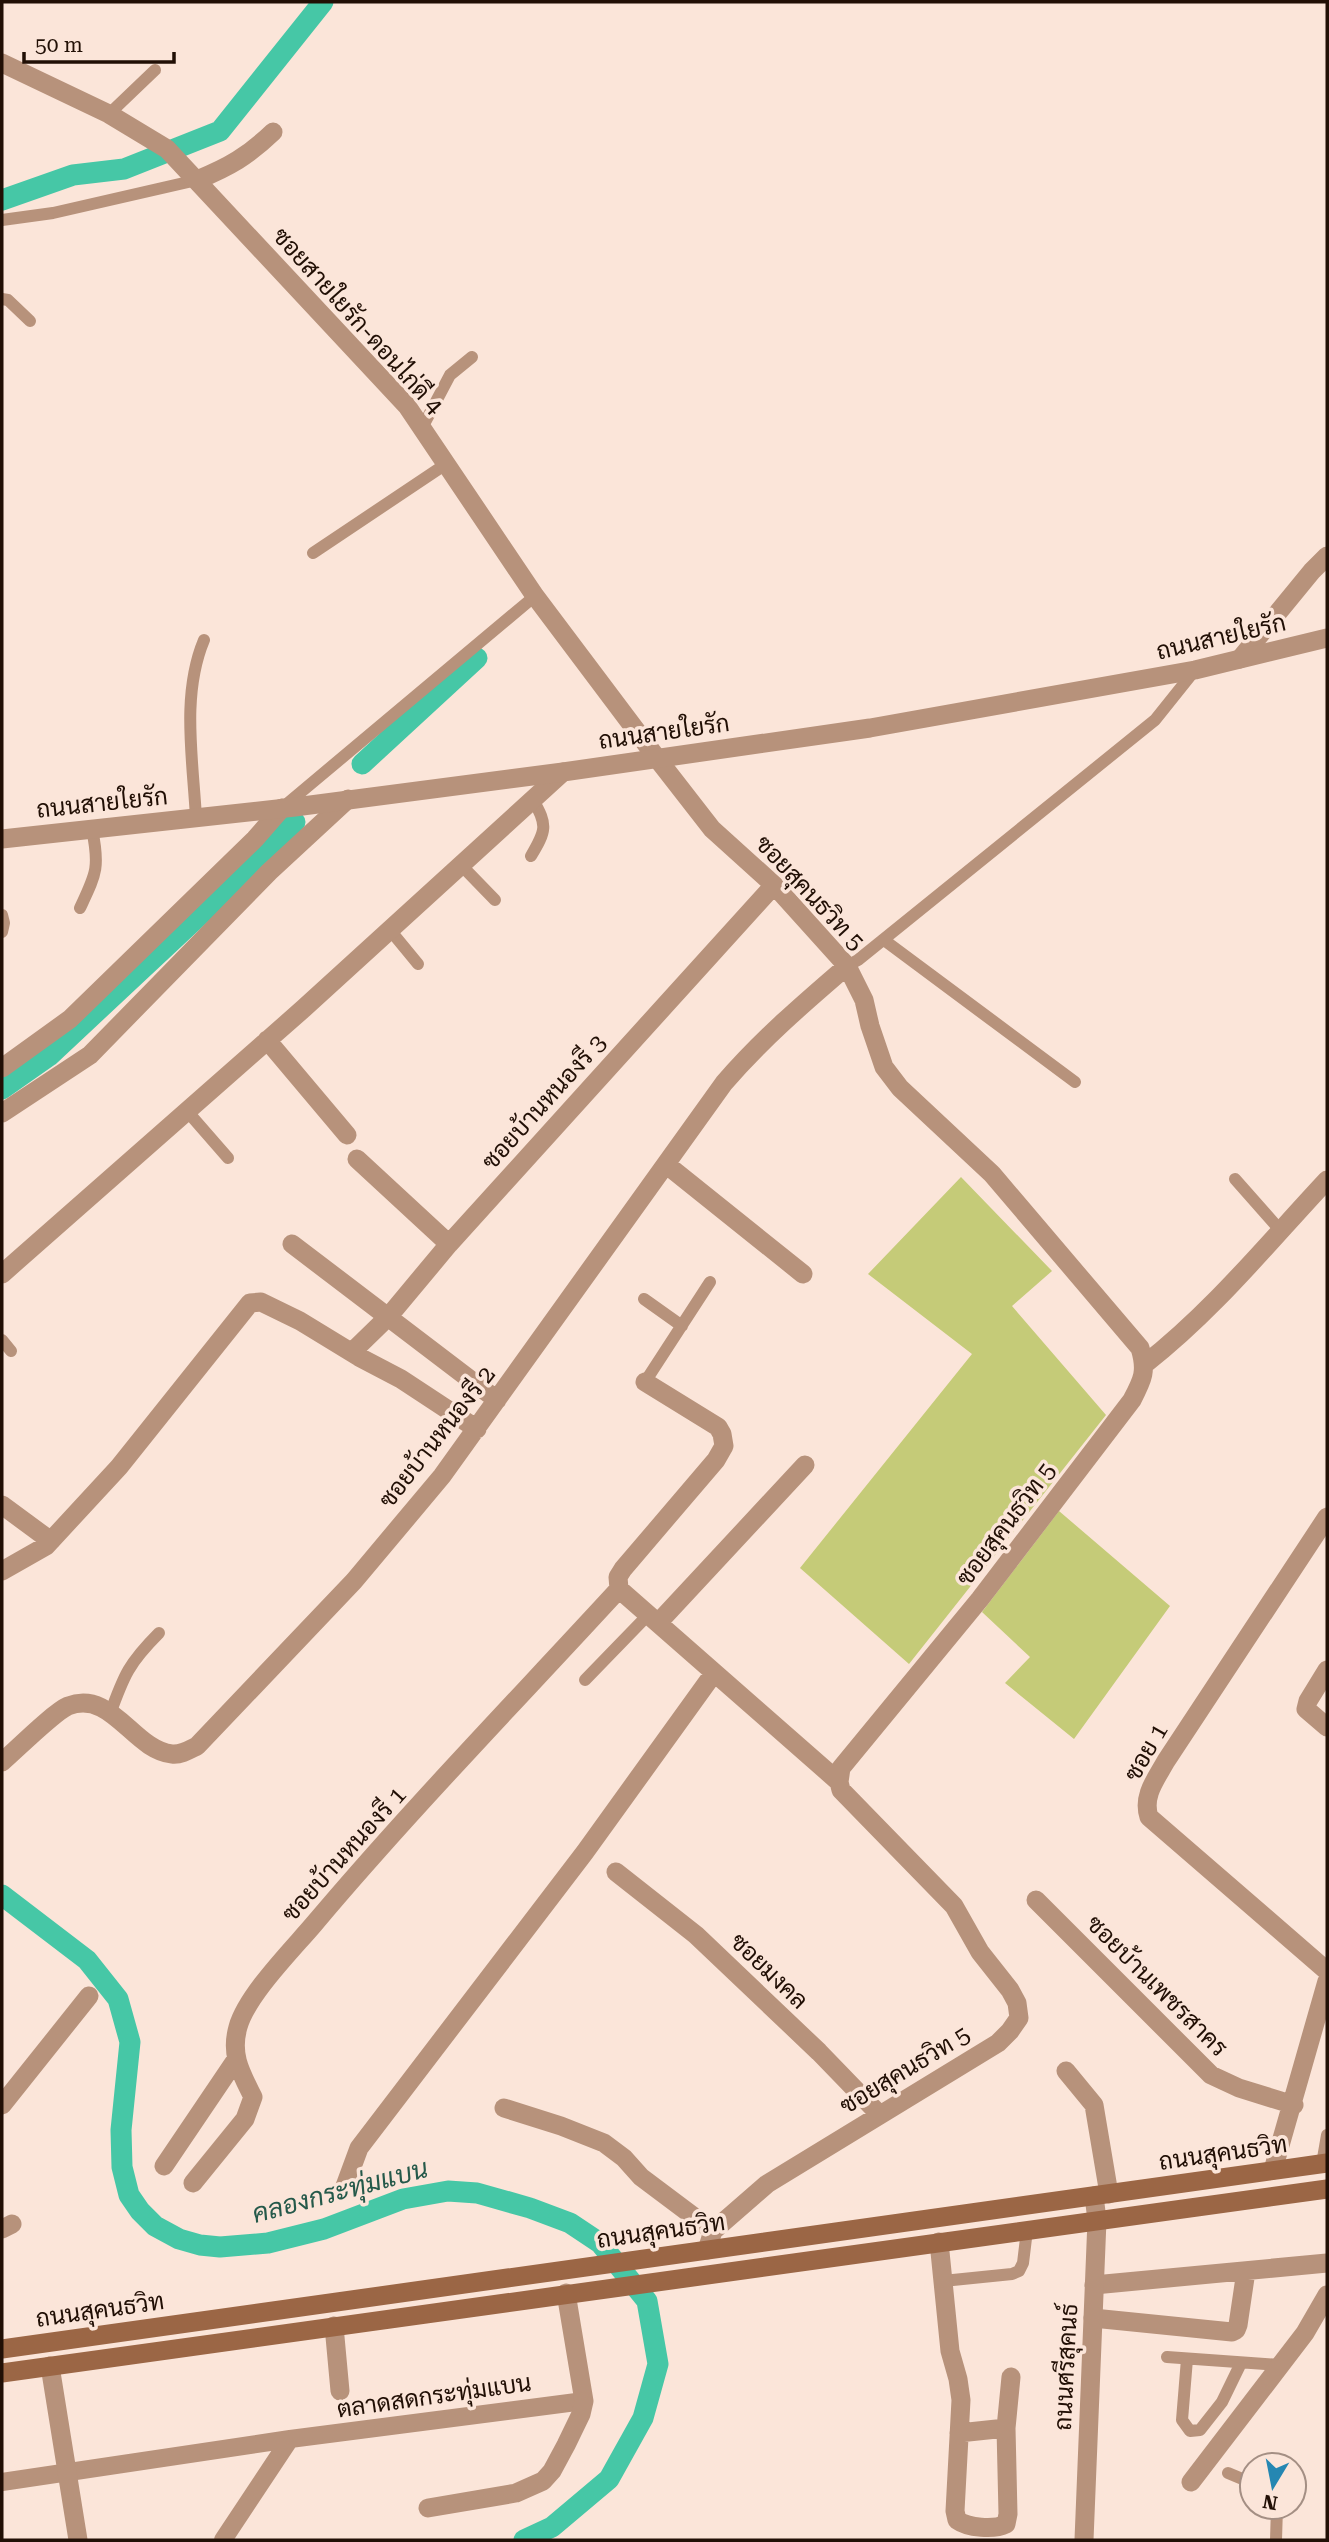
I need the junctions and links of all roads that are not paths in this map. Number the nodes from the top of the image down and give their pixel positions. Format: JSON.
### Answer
{"nodes":[{"id":1,"x":2,"y":63,"type":"edge"},
{"id":2,"x":155,"y":70,"type":"dead end"},
{"id":3,"x":109,"y":114,"type":"junction"},
{"id":4,"x":273,"y":132,"type":"dead end"},
{"id":5,"x":197,"y":180,"type":"junction"},
{"id":6,"x":2,"y":220,"type":"edge"},
{"id":7,"x":2,"y":299,"type":"edge"},
{"id":8,"x":30,"y":321,"type":"dead end"},
{"id":9,"x":472,"y":357,"type":"dead end"},
{"id":10,"x":422,"y":428,"type":"junction"},
{"id":11,"x":446,"y":464,"type":"junction"},
{"id":12,"x":313,"y":553,"type":"dead end"},
{"id":13,"x":1327,"y":556,"type":"edge"},
{"id":14,"x":535,"y":596,"type":"junction"},
{"id":15,"x":204,"y":640,"type":"dead end"},
{"id":16,"x":1326,"y":642,"type":"edge"},
{"id":17,"x":1240,"y":659,"type":"junction"},
{"id":18,"x":1195,"y":670,"type":"junction"},
{"id":19,"x":656,"y":757,"type":"junction"},
{"id":20,"x":564,"y":772,"type":"junction"},
{"id":21,"x":348,"y":799,"type":"junction"},
{"id":22,"x":533,"y":800,"type":"junction"},
{"id":23,"x":282,"y":808,"type":"junction"},
{"id":24,"x":196,"y":818,"type":"junction"},
{"id":25,"x":92,"y":829,"type":"junction"},
{"id":26,"x":2,"y":839,"type":"edge"},
{"id":27,"x":531,"y":856,"type":"dead end"},
{"id":28,"x":461,"y":865,"type":"junction"},
{"id":29,"x":774,"y":885,"type":"junction"},
{"id":30,"x":495,"y":900,"type":"dead end"},
{"id":31,"x":80,"y":908,"type":"dead end"},
{"id":32,"x":2,"y":915,"type":"edge"},
{"id":33,"x":390,"y":930,"type":"junction"},
{"id":34,"x":2,"y":932,"type":"edge"},
{"id":35,"x":884,"y":940,"type":"junction"},
{"id":36,"x":418,"y":964,"type":"dead end"},
{"id":37,"x":847,"y":966,"type":"junction"},
{"id":38,"x":267,"y":1040,"type":"junction"},
{"id":39,"x":2,"y":1068,"type":"edge"},
{"id":40,"x":1075,"y":1082,"type":"dead end"},
{"id":41,"x":187,"y":1111,"type":"junction"},
{"id":42,"x":2,"y":1113,"type":"edge"},
{"id":43,"x":347,"y":1135,"type":"dead end"},
{"id":44,"x":228,"y":1158,"type":"dead end"},
{"id":45,"x":357,"y":1159,"type":"dead end"},
{"id":46,"x":667,"y":1165,"type":"junction"},
{"id":47,"x":1235,"y":1179,"type":"dead end"},
{"id":48,"x":1327,"y":1180,"type":"edge"},
{"id":49,"x":1280,"y":1230,"type":"junction"},
{"id":50,"x":292,"y":1244,"type":"dead end"},
{"id":51,"x":449,"y":1244,"type":"junction"},
{"id":52,"x":2,"y":1274,"type":"edge"},
{"id":53,"x":803,"y":1274,"type":"dead end"},
{"id":54,"x":710,"y":1282,"type":"dead end"},
{"id":55,"x":644,"y":1299,"type":"dead end"},
{"id":56,"x":389,"y":1316,"type":"junction"},
{"id":57,"x":682,"y":1326,"type":"junction"},
{"id":58,"x":2,"y":1340,"type":"edge"},
{"id":59,"x":11,"y":1351,"type":"dead end"},
{"id":60,"x":352,"y":1352,"type":"junction"},
{"id":61,"x":1145,"y":1364,"type":"junction"},
{"id":62,"x":645,"y":1382,"type":"joint"},
{"id":63,"x":498,"y":1400,"type":"junction"},
{"id":64,"x":477,"y":1429,"type":"junction"},
{"id":65,"x":805,"y":1465,"type":"dead end"},
{"id":66,"x":2,"y":1506,"type":"edge"},
{"id":67,"x":1327,"y":1517,"type":"edge"},
{"id":68,"x":51,"y":1541,"type":"junction"},
{"id":69,"x":2,"y":1571,"type":"edge"},
{"id":70,"x":619,"y":1589,"type":"junction"},
{"id":71,"x":653,"y":1619,"type":"junction"},
{"id":72,"x":159,"y":1633,"type":"dead end"},
{"id":73,"x":1327,"y":1670,"type":"edge"},
{"id":74,"x":713,"y":1672,"type":"junction"},
{"id":75,"x":585,"y":1680,"type":"dead end"},
{"id":76,"x":110,"y":1714,"type":"junction"},
{"id":77,"x":1327,"y":1727,"type":"edge"},
{"id":78,"x":2,"y":1762,"type":"edge"},
{"id":79,"x":839,"y":1782,"type":"junction"},
{"id":80,"x":616,"y":1872,"type":"dead end"},
{"id":81,"x":1036,"y":1900,"type":"dead end"},
{"id":82,"x":1327,"y":1971,"type":"edge"},
{"id":83,"x":1327,"y":1981,"type":"edge"},
{"id":84,"x":89,"y":1996,"type":"dead end"},
{"id":85,"x":1324,"y":2006,"type":"edge"},
{"id":86,"x":235,"y":2061,"type":"junction"},
{"id":87,"x":1066,"y":2071,"type":"dead end"},
{"id":88,"x":2,"y":2105,"type":"edge"},
{"id":89,"x":1294,"y":2105,"type":"junction"},
{"id":90,"x":504,"y":2108,"type":"dead end"},
{"id":91,"x":879,"y":2114,"type":"junction"},
{"id":92,"x":1327,"y":2135,"type":"edge"},
{"id":93,"x":1324,"y":2163,"type":"edge"},
{"id":94,"x":164,"y":2166,"type":"dead end"},
{"id":95,"x":1273,"y":2170,"type":"junction"},
{"id":96,"x":193,"y":2183,"type":"dead end"},
{"id":97,"x":345,"y":2186,"type":"dead end"},
{"id":98,"x":1327,"y":2189,"type":"edge"},
{"id":99,"x":1102,"y":2195,"type":"junction"},
{"id":100,"x":1097,"y":2221,"type":"junction"},
{"id":101,"x":1027,"y":2230,"type":"junction"},
{"id":102,"x":710,"y":2240,"type":"junction"},
{"id":103,"x":939,"y":2242,"type":"junction"},
{"id":104,"x":1327,"y":2263,"type":"edge"},
{"id":105,"x":1246,"y":2271,"type":"junction"},
{"id":106,"x":943,"y":2281,"type":"junction"},
{"id":107,"x":1094,"y":2285,"type":"junction"},
{"id":108,"x":566,"y":2294,"type":"junction"},
{"id":109,"x":1327,"y":2295,"type":"edge"},
{"id":110,"x":1093,"y":2318,"type":"junction"},
{"id":111,"x":334,"y":2326,"type":"junction"},
{"id":112,"x":2,"y":2349,"type":"edge"},
{"id":113,"x":1167,"y":2357,"type":"dead end"},
{"id":114,"x":1187,"y":2359,"type":"junction"},
{"id":115,"x":1241,"y":2363,"type":"junction"},
{"id":116,"x":1280,"y":2365,"type":"junction"},
{"id":117,"x":50,"y":2366,"type":"junction"},
{"id":118,"x":2,"y":2373,"type":"edge"},
{"id":119,"x":1011,"y":2377,"type":"dead end"},
{"id":120,"x":340,"y":2391,"type":"dead end"},
{"id":121,"x":584,"y":2401,"type":"junction"},
{"id":122,"x":1006,"y":2428,"type":"junction"},
{"id":123,"x":959,"y":2433,"type":"junction"},
{"id":124,"x":290,"y":2439,"type":"junction"},
{"id":125,"x":67,"y":2472,"type":"junction"},
{"id":126,"x":1228,"y":2473,"type":"dead end"},
{"id":127,"x":1238,"y":2477,"type":"edge"},
{"id":128,"x":2,"y":2482,"type":"edge"},
{"id":129,"x":1191,"y":2482,"type":"dead end"},
{"id":130,"x":428,"y":2508,"type":"dead end"},
{"id":131,"x":1277,"y":2521,"type":"edge"},
{"id":132,"x":78,"y":2540,"type":"edge"},
{"id":133,"x":223,"y":2540,"type":"edge"},
{"id":134,"x":1084,"y":2540,"type":"edge"},
{"id":135,"x":1276,"y":2540,"type":"edge"}],
"edges":[{"from":1,"to":3,"type":"street","name":"ซอยสายใยรัก-ดอนไก่ดี 4"},
{"from":2,"to":3,"type":"lane"},
{"from":3,"to":5,"type":"street","name":"ซอยสายใยรัก-ดอนไก่ดี 4"},
{"from":4,"to":5,"type":"street"},
{"from":5,"to":6,"type":"lane"},
{"from":5,"to":10,"type":"street","name":"ซอยสายใยรัก-ดอนไก่ดี 4"},
{"from":7,"to":8,"type":"lane"},
{"from":9,"to":10,"type":"lane"},
{"from":10,"to":11,"type":"street","name":"ซอยสายใยรัก-ดอนไก่ดี 4"},
{"from":11,"to":12,"type":"lane"},
{"from":11,"to":14,"type":"street","name":"ซอยสายใยรัก-ดอนไก่ดี 4"},
{"from":13,"to":17,"type":"street"},
{"from":14,"to":19,"type":"street","name":"ซอยสายใยรัก-ดอนไก่ดี 4"},
{"from":14,"to":23,"type":"lane"},
{"from":15,"to":24,"type":"lane"},
{"from":16,"to":17,"type":"street","name":"ถนนสายใยรัก"},
{"from":17,"to":18,"type":"street","name":"ถนนสายใยรัก"},
{"from":18,"to":19,"type":"street","name":"ถนนสายใยรัก"},
{"from":18,"to":35,"type":"lane"},
{"from":19,"to":20,"type":"street","name":"ถนนสายใยรัก"},
{"from":19,"to":29,"type":"street","name":"ซอยสุคนธวิท 5"},
{"from":20,"to":21,"type":"street","name":"ถนนสายใยรัก"},
{"from":20,"to":22,"type":"street"},
{"from":21,"to":23,"type":"street","name":"ถนนสายใยรัก"},
{"from":21,"to":42,"type":"street"},
{"from":22,"to":27,"type":"lane"},
{"from":22,"to":28,"type":"street"},
{"from":23,"to":24,"type":"street","name":"ถนนสายใยรัก"},
{"from":23,"to":39,"type":"street"},
{"from":24,"to":25,"type":"street","name":"ถนนสายใยรัก"},
{"from":25,"to":26,"type":"street","name":"ถนนสายใยรัก"},
{"from":25,"to":31,"type":"lane"},
{"from":28,"to":30,"type":"lane"},
{"from":28,"to":33,"type":"street"},
{"from":29,"to":37,"type":"street","name":"ซอยสุคนธวิท 5"},
{"from":29,"to":51,"type":"street","name":"ซอยบ้านหนองรี 3"},
{"from":32,"to":34,"type":"lane"},
{"from":33,"to":36,"type":"lane"},
{"from":33,"to":38,"type":"street"},
{"from":35,"to":37,"type":"lane"},
{"from":35,"to":40,"type":"lane"},
{"from":37,"to":46,"type":"street","name":"ซอยบ้านหนองรี 2"},
{"from":37,"to":61,"type":"street","name":"ซอยสุคนธวิท 5"},
{"from":38,"to":41,"type":"street"},
{"from":38,"to":43,"type":"street"},
{"from":41,"to":44,"type":"lane"},
{"from":41,"to":52,"type":"street"},
{"from":45,"to":51,"type":"street"},
{"from":46,"to":53,"type":"street"},
{"from":46,"to":63,"type":"street","name":"ซอยบ้านหนองรี 2"},
{"from":47,"to":49,"type":"lane"},
{"from":48,"to":49,"type":"street"},
{"from":49,"to":61,"type":"street"},
{"from":50,"to":56,"type":"street"},
{"from":51,"to":56,"type":"street","name":"ซอยบ้านหนองรี 3"},
{"from":54,"to":57,"type":"lane"},
{"from":55,"to":57,"type":"lane"},
{"from":56,"to":60,"type":"street","name":"ซอยบ้านหนองรี 3"},
{"from":56,"to":63,"type":"street"},
{"from":57,"to":62,"type":"lane"},
{"from":58,"to":59,"type":"lane"},
{"from":60,"to":64,"type":"street"},
{"from":60,"to":68,"type":"street"},
{"from":61,"to":79,"type":"street","name":"ซอยสุคนธวิท 5"},
{"from":62,"to":70,"type":"street","name":"ซอยบ้านหนองรี 1"},
{"from":63,"to":64,"type":"street","name":"ซอยบ้านหนองรี 2"},
{"from":64,"to":76,"type":"street","name":"ซอยบ้านหนองรี 2"},
{"from":65,"to":71,"type":"street"},
{"from":66,"to":68,"type":"street"},
{"from":67,"to":82,"type":"street","name":"ซอย 1"},
{"from":68,"to":69,"type":"street"},
{"from":70,"to":71,"type":"street"},
{"from":70,"to":86,"type":"street","name":"ซอยบ้านหนองรี 1"},
{"from":71,"to":74,"type":"street"},
{"from":71,"to":75,"type":"lane"},
{"from":72,"to":76,"type":"lane"},
{"from":73,"to":77,"type":"street"},
{"from":74,"to":79,"type":"street"},
{"from":74,"to":97,"type":"street"},
{"from":76,"to":78,"type":"street","name":"ซอยบ้านหนองรี 2"},
{"from":79,"to":91,"type":"street","name":"ซอยสุคนธวิท 5"},
{"from":80,"to":91,"type":"street","name":"ซอยมงคล"},
{"from":81,"to":89,"type":"street","name":"ซอยบ้านเพชรสาคร"},
{"from":83,"to":85,"type":"street"},
{"from":84,"to":88,"type":"street"},
{"from":85,"to":89,"type":"street"},
{"from":86,"to":94,"type":"street"},
{"from":86,"to":96,"type":"street"},
{"from":87,"to":99,"type":"street","name":"ถนนศรีสุคนธ์"},
{"from":89,"to":95,"type":"street"},
{"from":90,"to":102,"type":"street"},
{"from":91,"to":102,"type":"street","name":"ซอยสุคนธวิท 5"},
{"from":92,"to":93,"type":"lane"},
{"from":93,"to":95,"type":"main road","name":"ถนนสุคนธวิท"},
{"from":95,"to":99,"type":"main road","name":"ถนนสุคนธวิท"},
{"from":98,"to":100,"type":"main road","name":"ถนนสุคนธวิท"},
{"from":99,"to":100,"type":"street","name":"ถนนศรีสุคนธ์"},
{"from":99,"to":102,"type":"main road","name":"ถนนสุคนธวิท"},
{"from":100,"to":101,"type":"main road","name":"ถนนสุคนธวิท"},
{"from":100,"to":107,"type":"street","name":"ถนนศรีสุคนธ์"},
{"from":101,"to":103,"type":"main road","name":"ถนนสุคนธวิท"},
{"from":101,"to":106,"type":"lane"},
{"from":102,"to":112,"type":"main road","name":"ถนนสุคนธวิท"},
{"from":103,"to":106,"type":"street"},
{"from":103,"to":108,"type":"main road","name":"ถนนสุคนธวิท"},
{"from":104,"to":105,"type":"street"},
{"from":105,"to":107,"type":"street"},
{"from":105,"to":110,"type":"street"},
{"from":106,"to":123,"type":"street"},
{"from":107,"to":110,"type":"street","name":"ถนนศรีสุคนธ์"},
{"from":108,"to":111,"type":"main road","name":"ถนนสุคนธวิท"},
{"from":108,"to":121,"type":"street"},
{"from":109,"to":116,"type":"street"},
{"from":110,"to":134,"type":"street","name":"ถนนศรีสุคนธ์"},
{"from":111,"to":117,"type":"main road","name":"ถนนสุคนธวิท"},
{"from":111,"to":120,"type":"street"},
{"from":113,"to":114,"type":"lane"},
{"from":114,"to":115,"type":"lane"},
{"from":114,"to":115,"type":"lane"},
{"from":115,"to":116,"type":"lane"},
{"from":116,"to":129,"type":"street"},
{"from":117,"to":118,"type":"main road","name":"ถนนสุคนธวิท"},
{"from":117,"to":125,"type":"street"},
{"from":119,"to":122,"type":"street"},
{"from":121,"to":124,"type":"street","name":"ตลาดสดกระทุ่มแบน"},
{"from":121,"to":130,"type":"street"},
{"from":122,"to":123,"type":"street"},
{"from":122,"to":123,"type":"street"},
{"from":124,"to":125,"type":"street","name":"ตลาดสดกระทุ่มแบน"},
{"from":124,"to":133,"type":"street"},
{"from":125,"to":128,"type":"street","name":"ตลาดสดกระทุ่มแบน"},
{"from":125,"to":132,"type":"street"},
{"from":126,"to":127,"type":"lane"},
{"from":131,"to":135,"type":"lane"}]}
